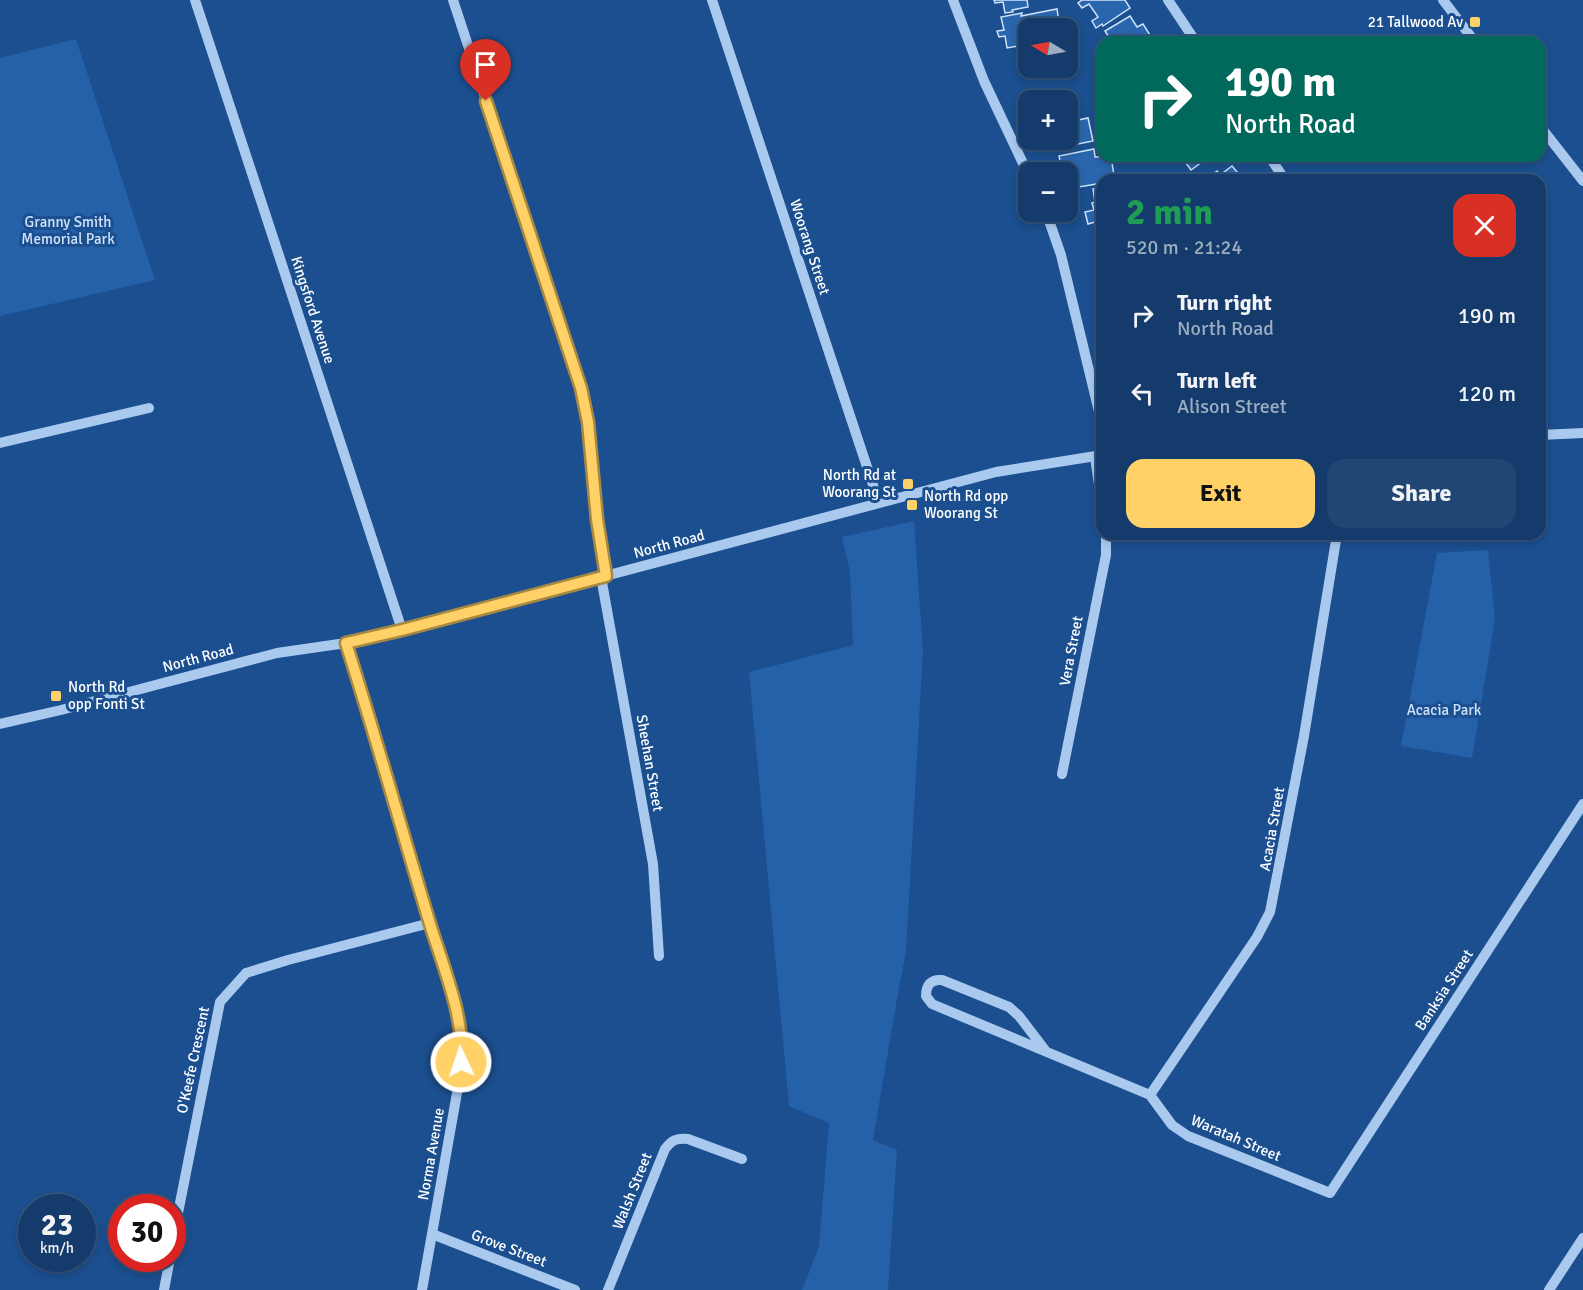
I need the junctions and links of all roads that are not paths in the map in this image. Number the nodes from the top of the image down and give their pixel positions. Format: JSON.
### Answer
{"nodes":[{"id":1,"x":195,"y":0,"type":"edge"},
{"id":2,"x":453,"y":0,"type":"edge"},
{"id":3,"x":712,"y":0,"type":"edge"},
{"id":4,"x":953,"y":0,"type":"edge"},
{"id":5,"x":1168,"y":0,"type":"edge"},
{"id":6,"x":1443,"y":0,"type":"edge"},
{"id":7,"x":1192,"y":36,"type":"edge"},
{"id":8,"x":1470,"y":36,"type":"edge"},
{"id":9,"x":1546,"y":134,"type":"edge"},
{"id":10,"x":1022,"y":162,"type":"edge"},
{"id":11,"x":1583,"y":181,"type":"edge"},
{"id":12,"x":1049,"y":222,"type":"edge"},
{"id":13,"x":1096,"y":399,"type":"edge"},
{"id":14,"x":149,"y":408,"type":"dead end"},
{"id":15,"x":1583,"y":433,"type":"edge"},
{"id":16,"x":1546,"y":435,"type":"edge"},
{"id":17,"x":0,"y":443,"type":"edge"},
{"id":18,"x":1096,"y":456,"type":"edge"},
{"id":19,"x":879,"y":503,"type":"junction"},
{"id":20,"x":1106,"y":540,"type":"edge"},
{"id":21,"x":1336,"y":540,"type":"edge"},
{"id":22,"x":604,"y":576,"type":"junction"},
{"id":23,"x":402,"y":630,"type":"junction"},
{"id":24,"x":346,"y":643,"type":"junction"},
{"id":25,"x":0,"y":724,"type":"edge"},
{"id":26,"x":1062,"y":774,"type":"dead end"},
{"id":27,"x":1583,"y":804,"type":"edge"},
{"id":28,"x":430,"y":923,"type":"junction"},
{"id":29,"x":659,"y":956,"type":"dead end"},
{"id":30,"x":1045,"y":1050,"type":"junction"},
{"id":31,"x":1150,"y":1095,"type":"junction"},
{"id":32,"x":742,"y":1159,"type":"dead end"},
{"id":33,"x":1330,"y":1193,"type":"joint"},
{"id":34,"x":182,"y":1194,"type":"edge"},
{"id":35,"x":432,"y":1234,"type":"junction"},
{"id":36,"x":1583,"y":1238,"type":"edge"},
{"id":37,"x":167,"y":1272,"type":"edge"},
{"id":38,"x":164,"y":1290,"type":"edge"},
{"id":39,"x":422,"y":1290,"type":"edge"},
{"id":40,"x":575,"y":1290,"type":"edge"},
{"id":41,"x":608,"y":1290,"type":"edge"},
{"id":42,"x":1549,"y":1290,"type":"edge"}],
"edges":[{"from":1,"to":23,"type":"street","name":"Kingsford Avenue"},
{"from":2,"to":22,"type":"street","name":"Sheehan Street"},
{"from":3,"to":19,"type":"street","name":"Woorang Street"},
{"from":4,"to":10,"type":"street"},
{"from":5,"to":7,"type":"street"},
{"from":6,"to":8,"type":"street"},
{"from":9,"to":11,"type":"street"},
{"from":12,"to":13,"type":"street"},
{"from":14,"to":17,"type":"street"},
{"from":15,"to":16,"type":"street"},
{"from":18,"to":19,"type":"street","name":"North Road"},
{"from":19,"to":22,"type":"street","name":"North Road"},
{"from":20,"to":26,"type":"street","name":"Vera Street"},
{"from":21,"to":31,"type":"street","name":"Acacia Street"},
{"from":22,"to":23,"type":"street","name":"North Road"},
{"from":22,"to":29,"type":"street","name":"Sheehan Street"},
{"from":23,"to":24,"type":"street","name":"North Road"},
{"from":24,"to":25,"type":"street","name":"North Road"},
{"from":24,"to":28,"type":"street","name":"Norma Avenue"},
{"from":27,"to":33,"type":"street","name":"Banksia Street"},
{"from":28,"to":34,"type":"street","name":"O'Keefe Crescent"},
{"from":28,"to":35,"type":"street","name":"Norma Avenue"},
{"from":30,"to":30,"type":"street"},
{"from":30,"to":31,"type":"street"},
{"from":31,"to":33,"type":"street","name":"Waratah Street"},
{"from":32,"to":41,"type":"street","name":"Walsh Street"},
{"from":35,"to":39,"type":"street","name":"Norma Avenue"},
{"from":35,"to":40,"type":"street","name":"Grove Street"},
{"from":36,"to":42,"type":"street"},
{"from":37,"to":38,"type":"street"}]}
